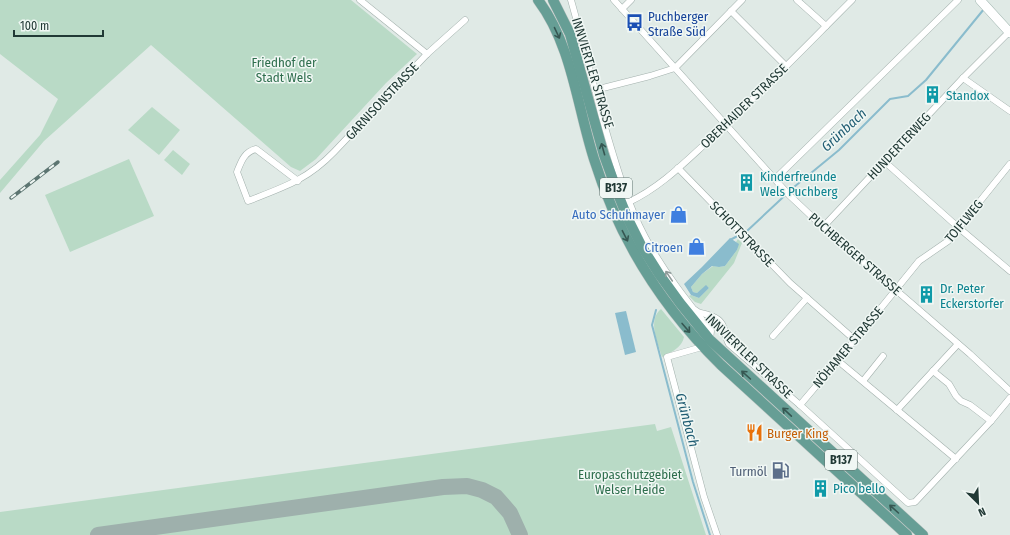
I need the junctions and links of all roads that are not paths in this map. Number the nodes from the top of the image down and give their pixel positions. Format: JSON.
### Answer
{"nodes":[{"id":1,"x":360,"y":0,"type":"edge"},
{"id":2,"x":538,"y":0,"type":"edge"},
{"id":3,"x":553,"y":0,"type":"edge"},
{"id":4,"x":571,"y":0,"type":"edge"},
{"id":5,"x":614,"y":0,"type":"edge"},
{"id":6,"x":631,"y":0,"type":"edge"},
{"id":7,"x":742,"y":0,"type":"edge"},
{"id":8,"x":797,"y":0,"type":"edge"},
{"id":9,"x":852,"y":0,"type":"edge"},
{"id":10,"x":958,"y":0,"type":"edge"},
{"id":11,"x":984,"y":5,"type":"edge"},
{"id":12,"x":622,"y":9,"type":"junction"},
{"id":13,"x":731,"y":12,"type":"junction"},
{"id":14,"x":465,"y":20,"type":"dead end"},
{"id":15,"x":826,"y":26,"type":"junction"},
{"id":16,"x":1010,"y":32,"type":"edge"},
{"id":17,"x":427,"y":54,"type":"junction"},
{"id":18,"x":786,"y":66,"type":"junction"},
{"id":19,"x":675,"y":68,"type":"junction"},
{"id":20,"x":963,"y":78,"type":"junction"},
{"id":21,"x":595,"y":90,"type":"junction"},
{"id":22,"x":1010,"y":112,"type":"edge"},
{"id":23,"x":726,"y":125,"type":"junction"},
{"id":24,"x":885,"y":162,"type":"junction"},
{"id":25,"x":1010,"y":164,"type":"edge"},
{"id":26,"x":678,"y":168,"type":"junction"},
{"id":27,"x":774,"y":179,"type":"junction"},
{"id":28,"x":298,"y":181,"type":"junction"},
{"id":29,"x":629,"y":202,"type":"junction"},
{"id":30,"x":823,"y":227,"type":"junction"},
{"id":31,"x":959,"y":228,"type":"junction"},
{"id":32,"x":1010,"y":271,"type":"edge"},
{"id":33,"x":896,"y":289,"type":"junction"},
{"id":34,"x":807,"y":298,"type":"junction"},
{"id":35,"x":692,"y":308,"type":"junction"},
{"id":36,"x":773,"y":336,"type":"dead end"},
{"id":37,"x":856,"y":340,"type":"junction"},
{"id":38,"x":706,"y":344,"type":"junction"},
{"id":39,"x":958,"y":344,"type":"junction"},
{"id":40,"x":883,"y":356,"type":"dead end"},
{"id":41,"x":837,"y":360,"type":"junction"},
{"id":42,"x":933,"y":371,"type":"junction"},
{"id":43,"x":863,"y":381,"type":"junction"},
{"id":44,"x":1010,"y":391,"type":"edge"},
{"id":45,"x":1010,"y":398,"type":"edge"},
{"id":46,"x":800,"y":405,"type":"junction"},
{"id":47,"x":897,"y":410,"type":"junction"},
{"id":48,"x":991,"y":421,"type":"junction"},
{"id":49,"x":956,"y":459,"type":"junction"},
{"id":50,"x":717,"y":535,"type":"edge"},
{"id":51,"x":906,"y":535,"type":"edge"},
{"id":52,"x":923,"y":535,"type":"edge"}],
"edges":[{"from":1,"to":17,"type":"street"},
{"from":2,"to":38,"type":"main road","name":"INNVIERTLER STRASSE","number":"B137","one_way":true},
{"from":38,"to":3,"type":"main road","name":"INNVIERTLER STRASSE","number":"B137","one_way":true},
{"from":4,"to":21,"type":"street"},
{"from":5,"to":12,"type":"street","name":"PUCHBERGER STRASSE"},
{"from":6,"to":12,"type":"street"},
{"from":7,"to":13,"type":"street"},
{"from":8,"to":15,"type":"street"},
{"from":9,"to":15,"type":"street","name":"OBERHAIDER STRASSE"},
{"from":10,"to":27,"type":"street"},
{"from":11,"to":16,"type":"main road"},
{"from":12,"to":19,"type":"street","name":"PUCHBERGER STRASSE"},
{"from":13,"to":18,"type":"street"},
{"from":13,"to":19,"type":"street"},
{"from":14,"to":17,"type":"street","name":"GARNISONSTRASSE"},
{"from":15,"to":18,"type":"street","name":"OBERHAIDER STRASSE"},
{"from":16,"to":20,"type":"street","name":"HUNDERTERWEG"},
{"from":17,"to":28,"type":"street","name":"GARNISONSTRASSE"},
{"from":18,"to":23,"type":"street","name":"OBERHAIDER STRASSE"},
{"from":19,"to":21,"type":"street"},
{"from":19,"to":23,"type":"street","name":"PUCHBERGER STRASSE"},
{"from":20,"to":22,"type":"street"},
{"from":20,"to":24,"type":"street","name":"HUNDERTERWEG"},
{"from":21,"to":29,"type":"street"},
{"from":23,"to":26,"type":"street","name":"OBERHAIDER STRASSE"},
{"from":23,"to":27,"type":"street","name":"PUCHBERGER STRASSE"},
{"from":24,"to":30,"type":"street","name":"HUNDERTERWEG"},
{"from":24,"to":31,"type":"street"},
{"from":25,"to":31,"type":"street","name":"TOIFLWEG"},
{"from":26,"to":29,"type":"street","name":"OBERHAIDER STRASSE"},
{"from":26,"to":34,"type":"street","name":"SCHOTTSTRASSE"},
{"from":27,"to":30,"type":"street","name":"PUCHBERGER STRASSE"},
{"from":28,"to":28,"type":"street","name":"GARNISONSTRASSE"},
{"from":35,"to":29,"type":"street","one_way":true},
{"from":30,"to":33,"type":"street","name":"PUCHBERGER STRASSE"},
{"from":31,"to":32,"type":"street"},
{"from":31,"to":33,"type":"street","name":"TOIFLWEG"},
{"from":33,"to":37,"type":"street","name":"NÖHAMER STRASSE"},
{"from":33,"to":39,"type":"street","name":"PUCHBERGER STRASSE"},
{"from":34,"to":36,"type":"street"},
{"from":34,"to":37,"type":"street","name":"SCHOTTSTRASSE"},
{"from":35,"to":38,"type":"street"},
{"from":35,"to":46,"type":"street"},
{"from":37,"to":41,"type":"street","name":"NÖHAMER STRASSE"},
{"from":38,"to":50,"type":"street"},
{"from":38,"to":51,"type":"main road","name":"INNVIERTLER STRASSE","number":"B137"},
{"from":52,"to":38,"type":"main road","name":"INNVIERTLER STRASSE","number":"B137","one_way":true},
{"from":39,"to":42,"type":"street"},
{"from":39,"to":44,"type":"street","name":"PUCHBERGER STRASSE"},
{"from":40,"to":43,"type":"street"},
{"from":41,"to":43,"type":"street"},
{"from":41,"to":46,"type":"street","name":"NÖHAMER STRASSE"},
{"from":42,"to":47,"type":"street"},
{"from":42,"to":48,"type":"street"},
{"from":43,"to":47,"type":"street"},
{"from":45,"to":48,"type":"street"},
{"from":46,"to":49,"type":"street"},
{"from":47,"to":49,"type":"street"},
{"from":48,"to":49,"type":"street"}]}
